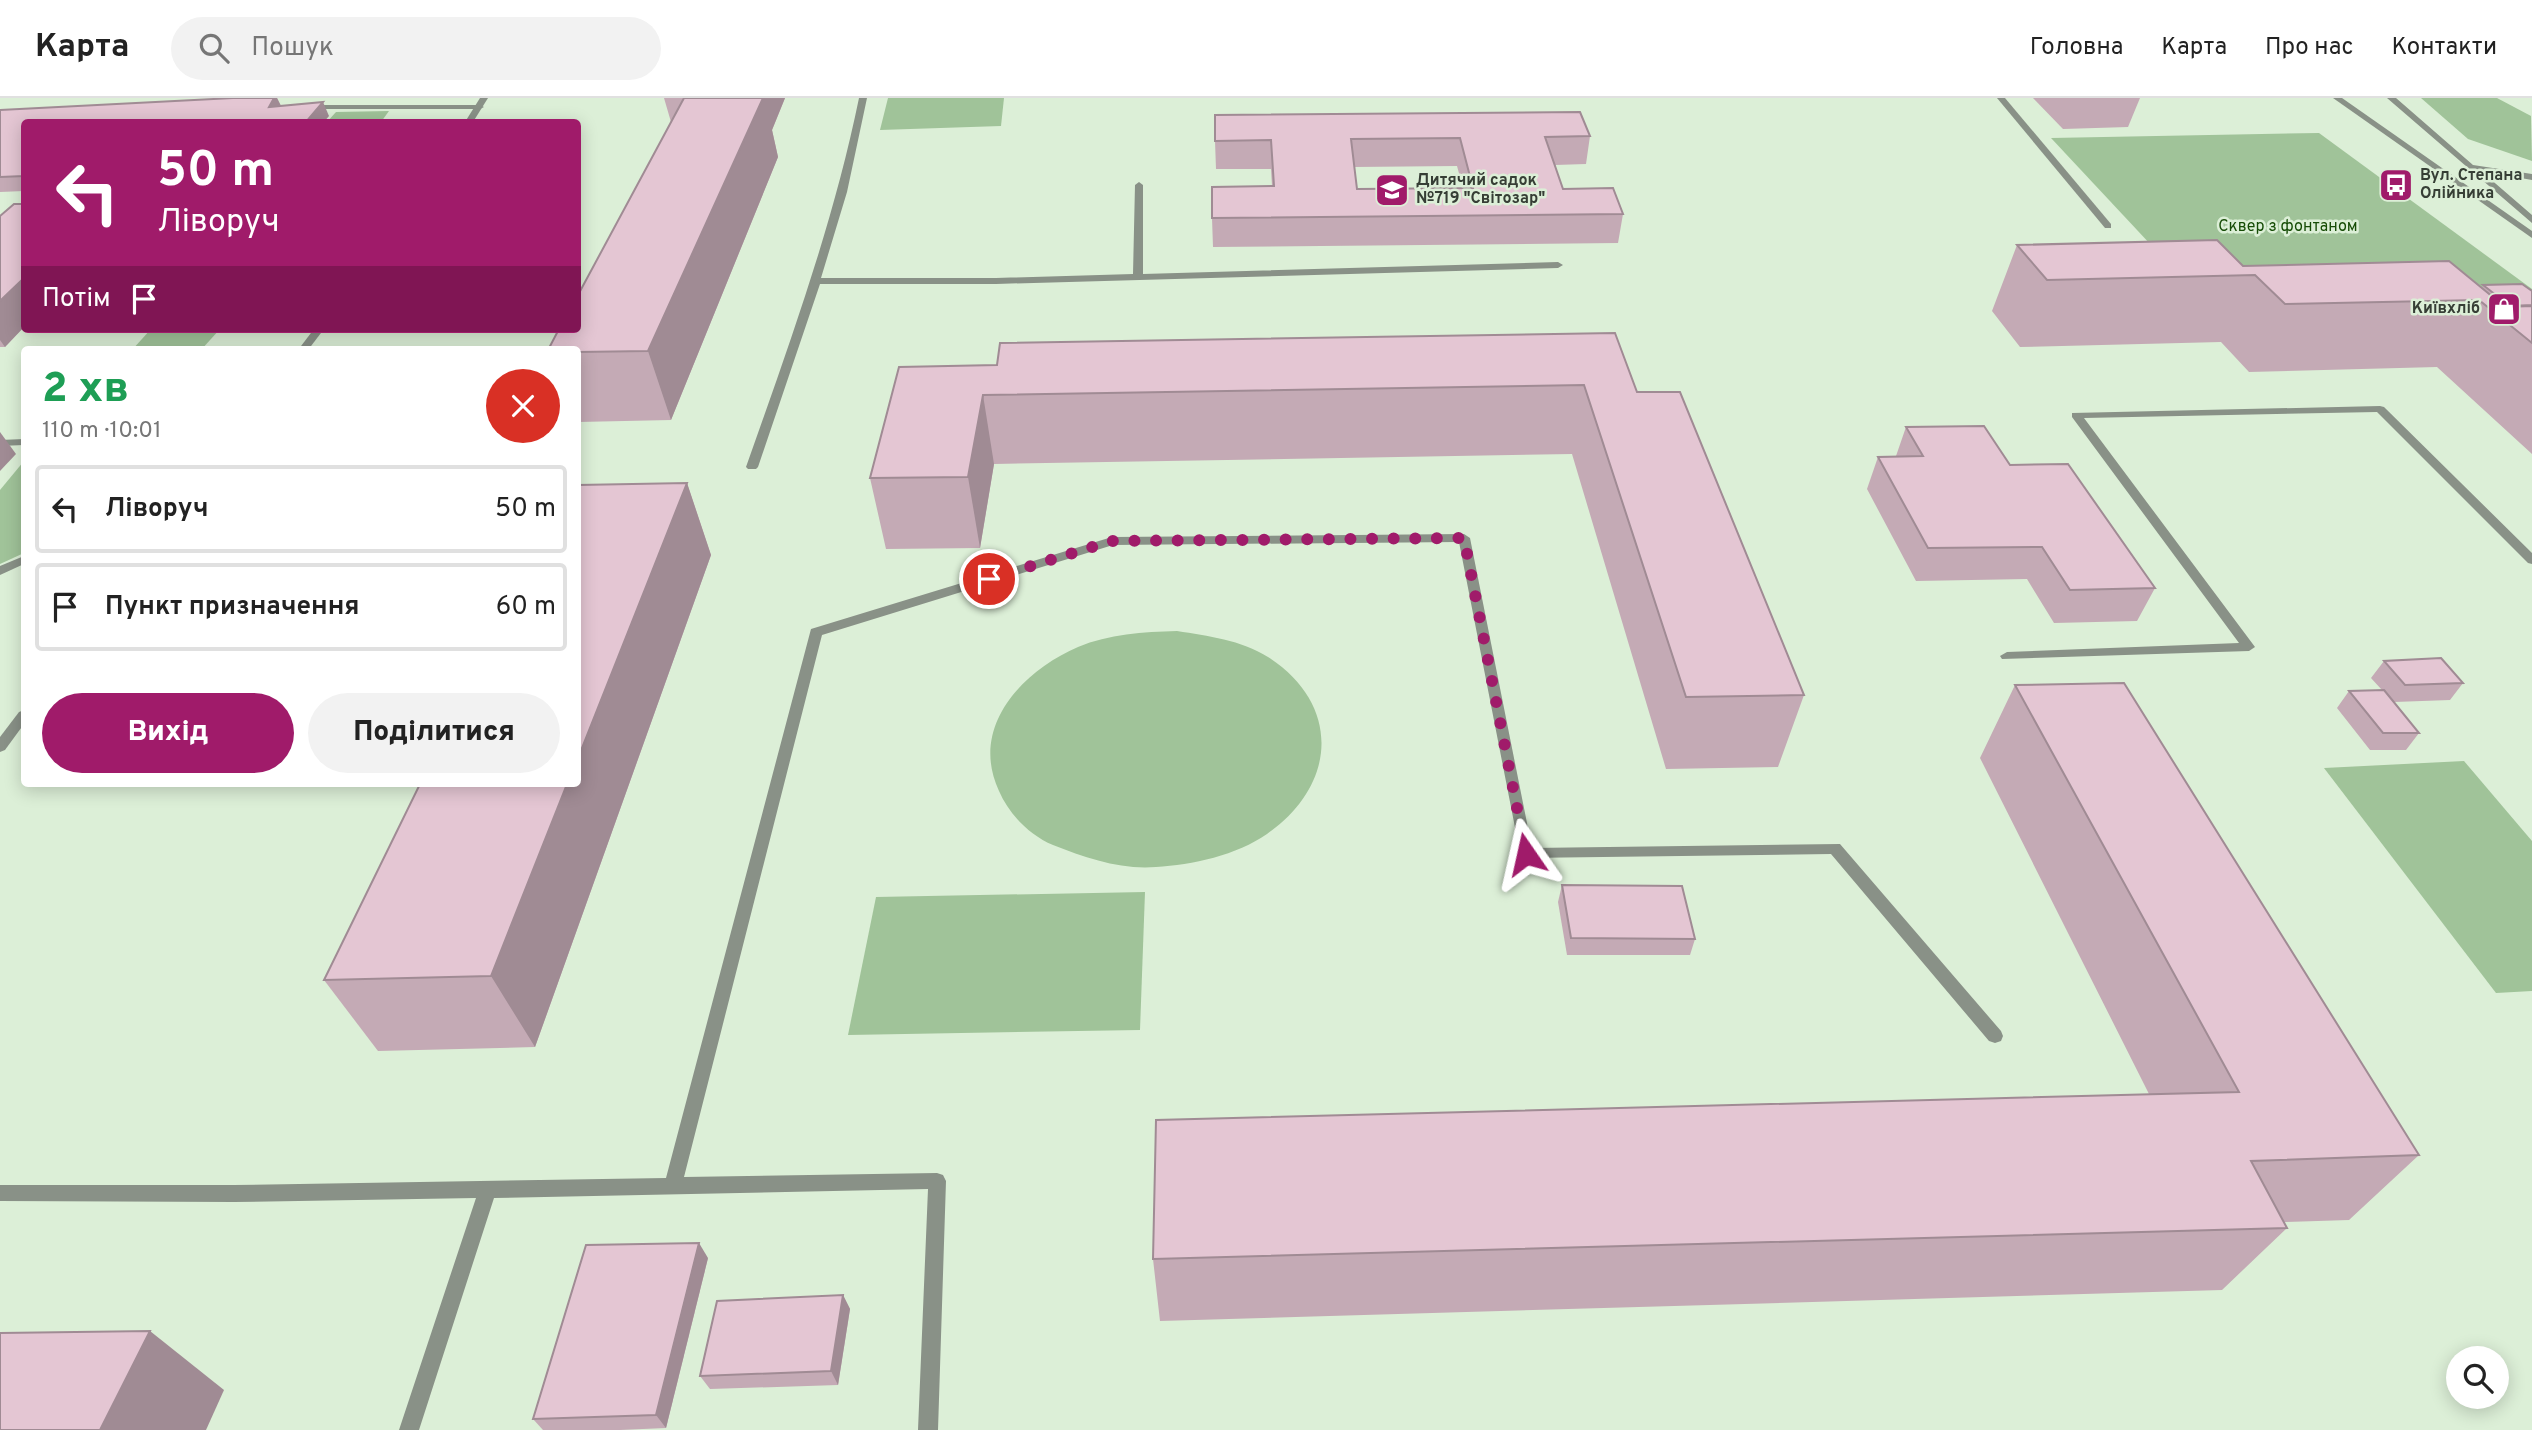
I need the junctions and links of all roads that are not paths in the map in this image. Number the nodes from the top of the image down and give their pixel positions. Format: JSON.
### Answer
{"nodes":[{"id":1,"x":863,"y":98,"type":"edge"},
{"id":2,"x":2001,"y":98,"type":"edge"},
{"id":3,"x":2337,"y":98,"type":"edge"},
{"id":4,"x":2391,"y":98,"type":"edge"},
{"id":5,"x":482,"y":102,"type":"edge"},
{"id":6,"x":298,"y":107,"type":"edge"},
{"id":7,"x":471,"y":119,"type":"edge"},
{"id":8,"x":2469,"y":166,"type":"junction"},
{"id":9,"x":2532,"y":177,"type":"edge"},
{"id":10,"x":1139,"y":185,"type":"dead end"},
{"id":11,"x":2532,"y":220,"type":"edge"},
{"id":12,"x":2108,"y":226,"type":"dead end"},
{"id":13,"x":2532,"y":234,"type":"edge"},
{"id":14,"x":1558,"y":265,"type":"dead end"},
{"id":15,"x":1138,"y":277,"type":"junction"},
{"id":16,"x":815,"y":281,"type":"junction"},
{"id":17,"x":21,"y":442,"type":"edge"},
{"id":18,"x":0,"y":443,"type":"edge"},
{"id":19,"x":752,"y":467,"type":"dead end"},
{"id":20,"x":21,"y":560,"type":"edge"},
{"id":21,"x":2532,"y":560,"type":"edge"},
{"id":22,"x":0,"y":571,"type":"edge"},
{"id":23,"x":2007,"y":656,"type":"dead end"},
{"id":24,"x":21,"y":719,"type":"edge"},
{"id":25,"x":0,"y":747,"type":"edge"},
{"id":26,"x":1995,"y":1036,"type":"dead end"},
{"id":27,"x":673,"y":1184,"type":"junction"},
{"id":28,"x":488,"y":1190,"type":"junction"},
{"id":29,"x":0,"y":1193,"type":"edge"},
{"id":30,"x":409,"y":1430,"type":"edge"},
{"id":31,"x":928,"y":1430,"type":"edge"}],
"edges":[{"from":1,"to":16,"type":"street"},
{"from":2,"to":12,"type":"street"},
{"from":3,"to":13,"type":"street"},
{"from":4,"to":8,"type":"street"},
{"from":5,"to":6,"type":"street"},
{"from":5,"to":7,"type":"street"},
{"from":8,"to":9,"type":"street"},
{"from":8,"to":11,"type":"street"},
{"from":10,"to":15,"type":"street"},
{"from":14,"to":15,"type":"street"},
{"from":15,"to":16,"type":"street"},
{"from":16,"to":19,"type":"street"},
{"from":17,"to":18,"type":"street"},
{"from":20,"to":22,"type":"street"},
{"from":21,"to":23,"type":"street"},
{"from":24,"to":25,"type":"street"},
{"from":26,"to":27,"type":"street"},
{"from":27,"to":28,"type":"street"},
{"from":27,"to":31,"type":"street"},
{"from":28,"to":29,"type":"street"},
{"from":28,"to":30,"type":"street"}]}
